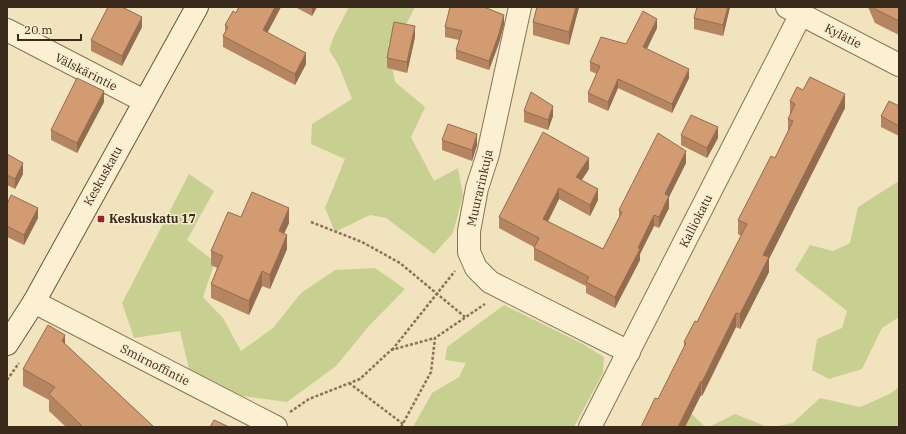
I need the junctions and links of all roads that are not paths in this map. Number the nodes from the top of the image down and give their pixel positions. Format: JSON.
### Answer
{"nodes":[{"id":1,"x":198,"y":7,"type":"edge"},
{"id":2,"x":520,"y":7,"type":"edge"},
{"id":3,"x":794,"y":11,"type":"edge"},
{"id":4,"x":7,"y":30,"type":"edge"},
{"id":5,"x":899,"y":65,"type":"edge"},
{"id":6,"x":144,"y":101,"type":"junction"},
{"id":7,"x":34,"y":302,"type":"junction"},
{"id":8,"x":7,"y":344,"type":"edge"},
{"id":9,"x":629,"y":352,"type":"junction"},
{"id":10,"x":274,"y":426,"type":"edge"},
{"id":11,"x":590,"y":427,"type":"edge"}],
"edges":[{"from":1,"to":6,"type":"street","name":"Keskuskatu"},
{"from":2,"to":9,"type":"street","name":"Muurarinkuja"},
{"from":3,"to":5,"type":"street","name":"Kylätie"},
{"from":3,"to":9,"type":"street","name":"Kalliokatu"},
{"from":4,"to":6,"type":"street","name":"Välskärintie"},
{"from":6,"to":7,"type":"street","name":"Keskuskatu"},
{"from":7,"to":8,"type":"street","name":"Keskuskatu"},
{"from":7,"to":10,"type":"street","name":"Smirnoffintie"},
{"from":9,"to":11,"type":"street","name":"Kalliokatu"}]}
